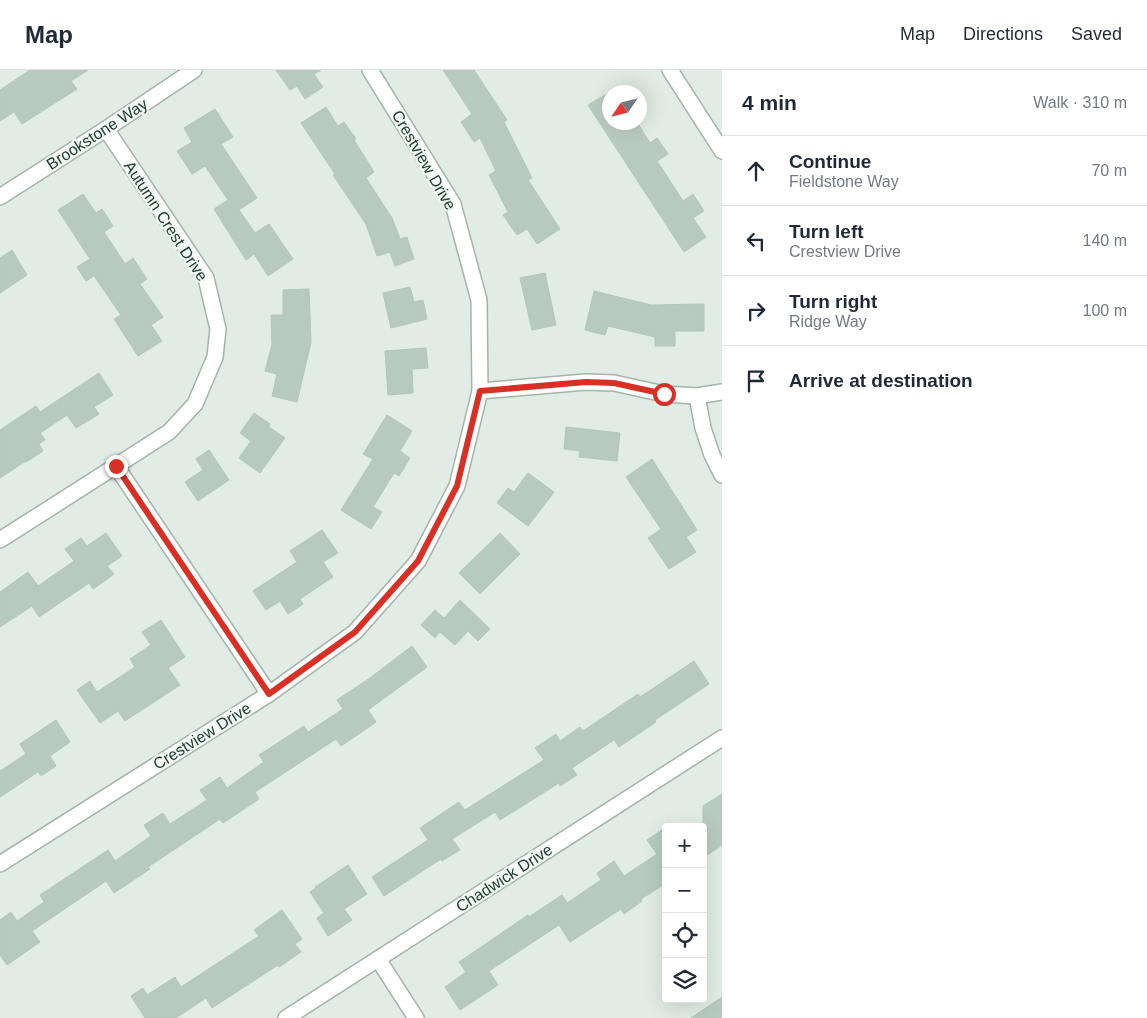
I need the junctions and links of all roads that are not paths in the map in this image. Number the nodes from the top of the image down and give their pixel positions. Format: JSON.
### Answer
{"nodes":[{"id":1,"x":194,"y":70,"type":"edge"},
{"id":2,"x":370,"y":70,"type":"edge"},
{"id":3,"x":670,"y":70,"type":"edge"},
{"id":4,"x":106,"y":129,"type":"junction"},
{"id":5,"x":722,"y":151,"type":"edge"},
{"id":6,"x":0,"y":197,"type":"edge"},
{"id":7,"x":480,"y":391,"type":"junction"},
{"id":8,"x":722,"y":392,"type":"edge"},
{"id":9,"x":697,"y":396,"type":"junction"},
{"id":10,"x":116,"y":466,"type":"junction"},
{"id":11,"x":722,"y":475,"type":"edge"},
{"id":12,"x":0,"y":540,"type":"edge"},
{"id":13,"x":269,"y":694,"type":"junction"},
{"id":14,"x":722,"y":738,"type":"edge"},
{"id":15,"x":0,"y":864,"type":"edge"},
{"id":16,"x":378,"y":959,"type":"junction"},
{"id":17,"x":286,"y":1018,"type":"edge"},
{"id":18,"x":416,"y":1018,"type":"edge"}],
"edges":[{"from":1,"to":4,"type":"street","name":"Brookstone Way"},
{"from":2,"to":7,"type":"street","name":"Crestview Drive"},
{"from":3,"to":5,"type":"street"},
{"from":4,"to":6,"type":"street","name":"Brookstone Way"},
{"from":4,"to":10,"type":"street","name":"Autumn Crest Drive"},
{"from":7,"to":9,"type":"street"},
{"from":7,"to":13,"type":"street","name":"Crestview Drive"},
{"from":8,"to":9,"type":"street"},
{"from":9,"to":11,"type":"street"},
{"from":10,"to":12,"type":"street","name":"Autumn Crest Drive"},
{"from":10,"to":13,"type":"street"},
{"from":13,"to":15,"type":"street","name":"Crestview Drive"},
{"from":14,"to":16,"type":"street","name":"Chadwick Drive"},
{"from":16,"to":17,"type":"street","name":"Chadwick Drive"},
{"from":16,"to":18,"type":"street"}]}
